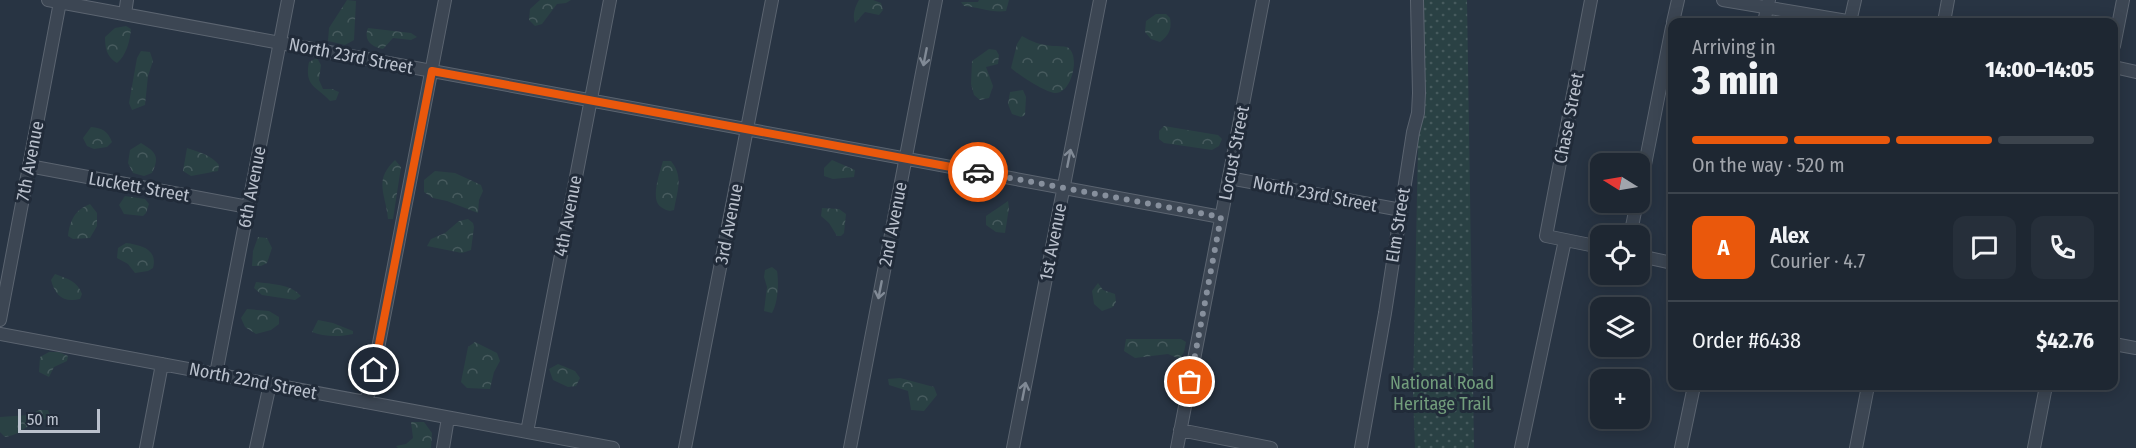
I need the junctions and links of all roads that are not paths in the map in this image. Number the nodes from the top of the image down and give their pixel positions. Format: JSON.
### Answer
{"nodes":[{"id":1,"x":127,"y":0,"type":"edge"},
{"id":2,"x":288,"y":0,"type":"edge"},
{"id":3,"x":445,"y":0,"type":"edge"},
{"id":4,"x":610,"y":0,"type":"edge"},
{"id":5,"x":772,"y":0,"type":"edge"},
{"id":6,"x":936,"y":0,"type":"edge"},
{"id":7,"x":1100,"y":0,"type":"edge"},
{"id":8,"x":1263,"y":0,"type":"edge"},
{"id":9,"x":1417,"y":0,"type":"edge"},
{"id":10,"x":1591,"y":0,"type":"edge"},
{"id":11,"x":1678,"y":0,"type":"edge"},
{"id":12,"x":1723,"y":0,"type":"edge"},
{"id":13,"x":1855,"y":0,"type":"edge"},
{"id":14,"x":1948,"y":0,"type":"edge"},
{"id":15,"x":2123,"y":0,"type":"edge"},
{"id":16,"x":54,"y":1,"type":"edge"},
{"id":17,"x":1768,"y":4,"type":"edge"},
{"id":18,"x":125,"y":14,"type":"junction"},
{"id":19,"x":1675,"y":18,"type":"edge"},
{"id":20,"x":1833,"y":18,"type":"edge"},
{"id":21,"x":1852,"y":18,"type":"edge"},
{"id":22,"x":1945,"y":18,"type":"edge"},
{"id":23,"x":2118,"y":26,"type":"edge"},
{"id":24,"x":280,"y":43,"type":"junction"},
{"id":25,"x":1668,"y":47,"type":"edge"},
{"id":26,"x":2118,"y":68,"type":"edge"},
{"id":27,"x":432,"y":71,"type":"junction"},
{"id":28,"x":2136,"y":72,"type":"edge"},
{"id":29,"x":590,"y":100,"type":"junction"},
{"id":30,"x":747,"y":129,"type":"junction"},
{"id":31,"x":1647,"y":153,"type":"edge"},
{"id":32,"x":905,"y":159,"type":"junction"},
{"id":33,"x":29,"y":166,"type":"junction"},
{"id":34,"x":1229,"y":178,"type":"junction"},
{"id":35,"x":1064,"y":188,"type":"junction"},
{"id":36,"x":248,"y":207,"type":"junction"},
{"id":37,"x":1401,"y":210,"type":"junction"},
{"id":38,"x":1221,"y":217,"type":"junction"},
{"id":39,"x":1565,"y":240,"type":"junction"},
{"id":40,"x":1590,"y":245,"type":"edge"},
{"id":41,"x":1650,"y":258,"type":"edge"},
{"id":42,"x":1668,"y":262,"type":"edge"},
{"id":43,"x":0,"y":320,"type":"edge"},
{"id":44,"x":0,"y":334,"type":"edge"},
{"id":45,"x":2118,"y":345,"type":"edge"},
{"id":46,"x":2136,"y":348,"type":"edge"},
{"id":47,"x":162,"y":364,"type":"junction"},
{"id":48,"x":216,"y":374,"type":"junction"},
{"id":49,"x":270,"y":384,"type":"junction"},
{"id":50,"x":1693,"y":390,"type":"edge"},
{"id":51,"x":1867,"y":390,"type":"edge"},
{"id":52,"x":2045,"y":390,"type":"edge"},
{"id":53,"x":365,"y":402,"type":"junction"},
{"id":54,"x":448,"y":417,"type":"junction"},
{"id":55,"x":1180,"y":430,"type":"junction"},
{"id":56,"x":527,"y":432,"type":"junction"},
{"id":57,"x":146,"y":448,"type":"edge"},
{"id":58,"x":256,"y":448,"type":"edge"},
{"id":59,"x":443,"y":448,"type":"edge"},
{"id":60,"x":613,"y":448,"type":"edge"},
{"id":61,"x":685,"y":448,"type":"edge"},
{"id":62,"x":850,"y":448,"type":"edge"},
{"id":63,"x":1013,"y":448,"type":"edge"},
{"id":64,"x":1177,"y":448,"type":"edge"},
{"id":65,"x":1271,"y":448,"type":"edge"},
{"id":66,"x":1361,"y":448,"type":"edge"},
{"id":67,"x":1521,"y":448,"type":"edge"},
{"id":68,"x":1681,"y":448,"type":"edge"},
{"id":69,"x":1856,"y":448,"type":"edge"},
{"id":70,"x":2034,"y":448,"type":"edge"}],
"edges":[{"from":1,"to":18,"type":"street"},
{"from":2,"to":24,"type":"street","name":"6th Avenue"},
{"from":3,"to":27,"type":"street"},
{"from":4,"to":29,"type":"street","name":"4th Avenue"},
{"from":5,"to":30,"type":"street","name":"3rd Avenue"},
{"from":6,"to":32,"type":"street","name":"2nd Avenue","one_way":true},
{"from":35,"to":7,"type":"street","name":"1st Avenue","one_way":true},
{"from":8,"to":34,"type":"street","name":"Locust Street"},
{"from":9,"to":37,"type":"street","name":"Elm Street"},
{"from":10,"to":39,"type":"street","name":"Chase Street"},
{"from":11,"to":19,"type":"street"},
{"from":12,"to":17,"type":"street"},
{"from":13,"to":21,"type":"street"},
{"from":14,"to":22,"type":"street"},
{"from":15,"to":23,"type":"street"},
{"from":16,"to":18,"type":"street","name":"North 23rd Street"},
{"from":16,"to":33,"type":"street","name":"7th Avenue"},
{"from":17,"to":20,"type":"street"},
{"from":18,"to":24,"type":"street","name":"North 23rd Street"},
{"from":24,"to":27,"type":"street","name":"North 23rd Street"},
{"from":24,"to":36,"type":"street","name":"6th Avenue"},
{"from":25,"to":31,"type":"street"},
{"from":26,"to":28,"type":"street"},
{"from":27,"to":29,"type":"street","name":"North 23rd Street"},
{"from":27,"to":53,"type":"street"},
{"from":29,"to":30,"type":"street","name":"North 23rd Street"},
{"from":29,"to":56,"type":"street","name":"4th Avenue"},
{"from":30,"to":32,"type":"street","name":"North 23rd Street"},
{"from":30,"to":61,"type":"street","name":"3rd Avenue"},
{"from":32,"to":35,"type":"street","name":"North 23rd Street"},
{"from":32,"to":62,"type":"street","name":"2nd Avenue","one_way":true},
{"from":33,"to":36,"type":"street","name":"Luckett Street"},
{"from":33,"to":43,"type":"street","name":"7th Avenue"},
{"from":34,"to":37,"type":"street","name":"North 23rd Street"},
{"from":34,"to":38,"type":"street","name":"Locust Street"},
{"from":35,"to":38,"type":"street","name":"North 23rd Street"},
{"from":63,"to":35,"type":"street","name":"1st Avenue","one_way":true},
{"from":36,"to":48,"type":"street","name":"6th Avenue"},
{"from":37,"to":66,"type":"street","name":"Elm Street"},
{"from":38,"to":55,"type":"street","name":"Locust Street"},
{"from":39,"to":40,"type":"street"},
{"from":39,"to":67,"type":"street"},
{"from":41,"to":42,"type":"street"},
{"from":44,"to":47,"type":"street","name":"North 22nd Street"},
{"from":45,"to":46,"type":"street"},
{"from":47,"to":48,"type":"street","name":"North 22nd Street"},
{"from":47,"to":57,"type":"street"},
{"from":48,"to":49,"type":"street","name":"North 22nd Street"},
{"from":49,"to":53,"type":"street","name":"North 22nd Street"},
{"from":49,"to":58,"type":"street"},
{"from":50,"to":68,"type":"street"},
{"from":51,"to":69,"type":"street"},
{"from":52,"to":70,"type":"street"},
{"from":53,"to":54,"type":"street","name":"North 22nd Street"},
{"from":54,"to":56,"type":"street","name":"North 22nd Street"},
{"from":54,"to":59,"type":"street"},
{"from":55,"to":64,"type":"street","name":"Locust Street"},
{"from":55,"to":65,"type":"street"},
{"from":56,"to":60,"type":"street","name":"North 22nd Street"}]}
